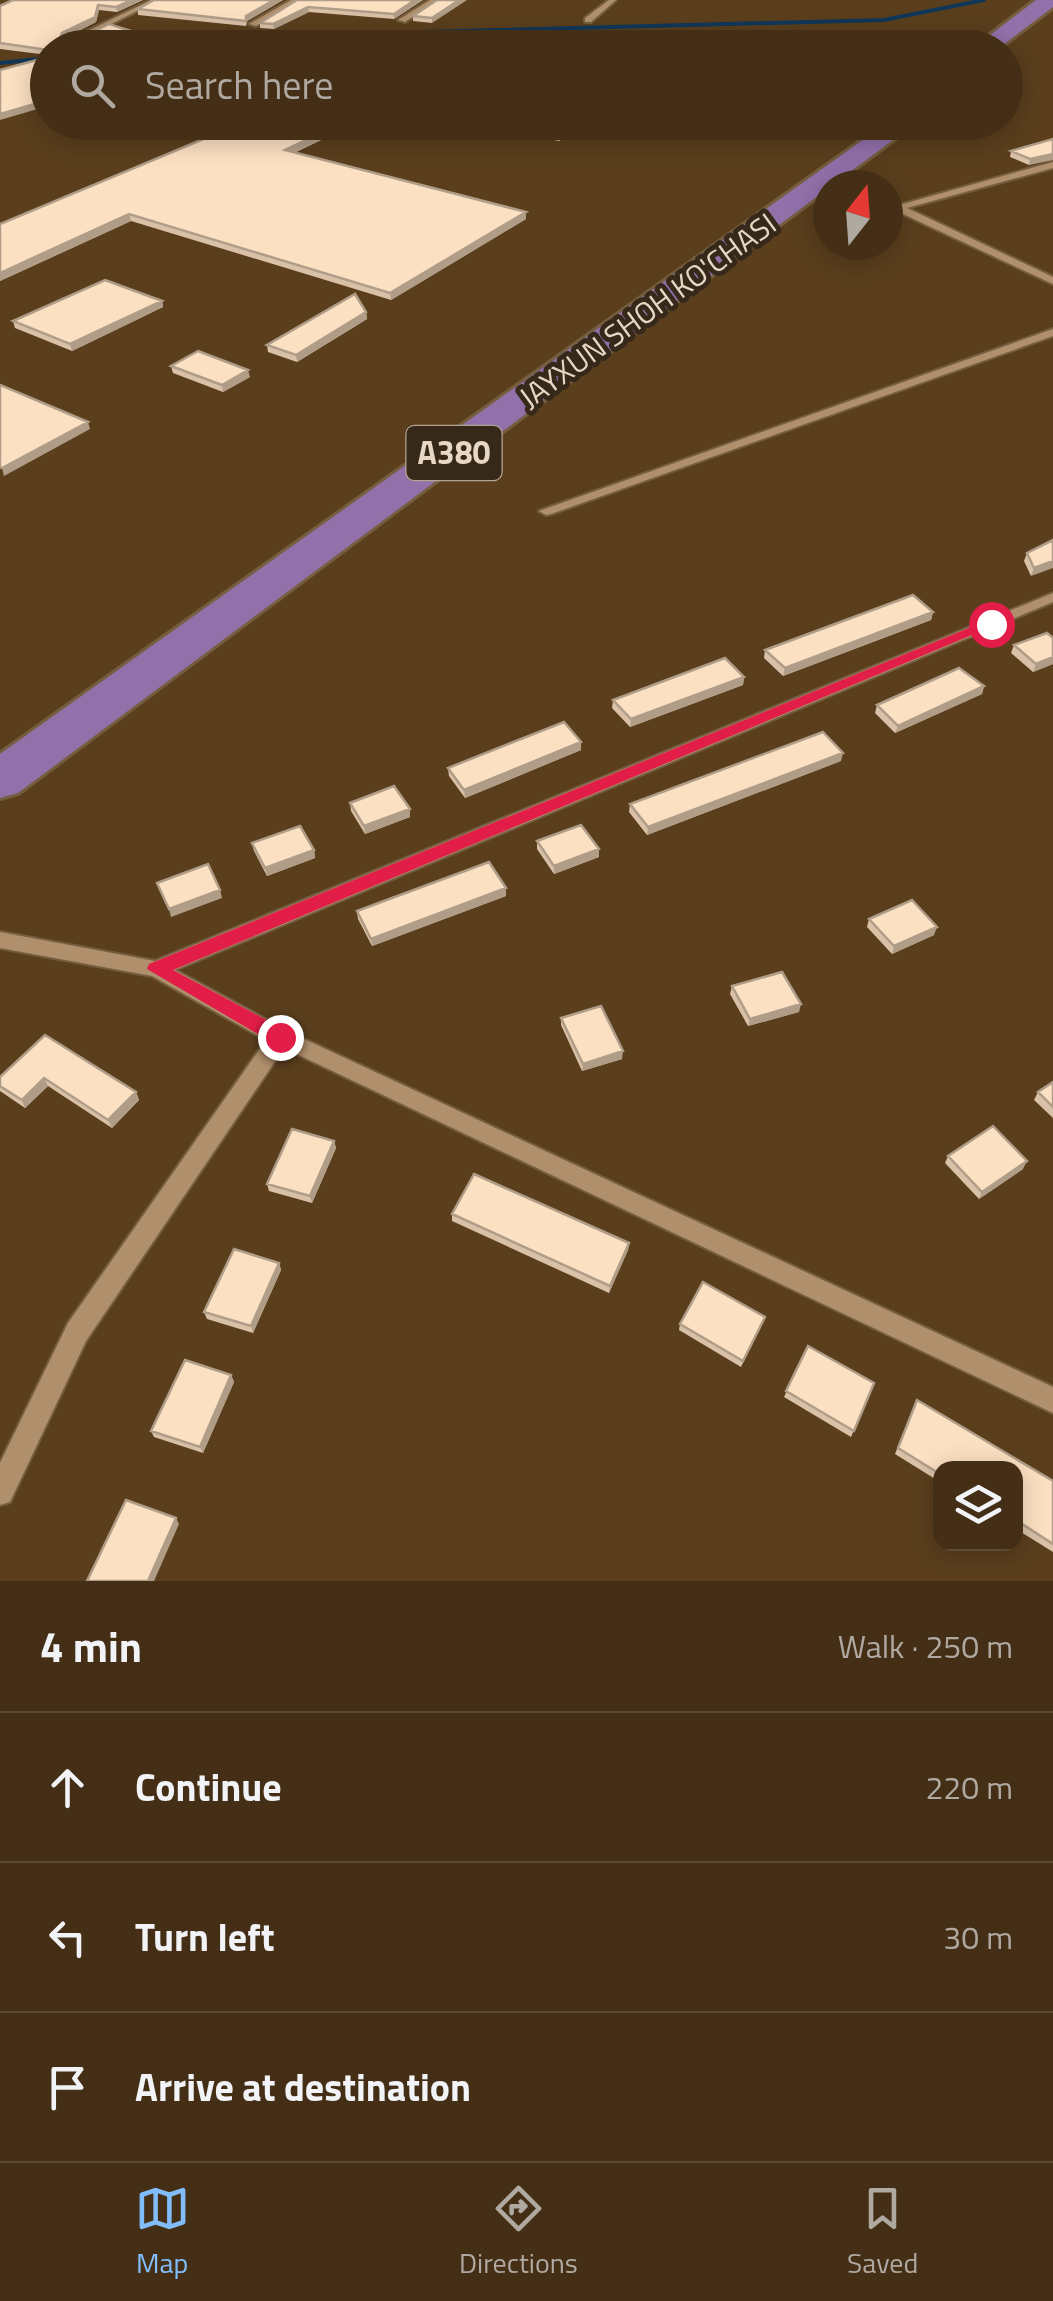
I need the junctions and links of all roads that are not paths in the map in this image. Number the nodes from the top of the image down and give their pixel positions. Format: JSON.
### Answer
{"nodes":[{"id":1,"x":156,"y":0,"type":"edge"},
{"id":2,"x":296,"y":0,"type":"edge"},
{"id":3,"x":435,"y":0,"type":"edge"},
{"id":4,"x":612,"y":0,"type":"edge"},
{"id":5,"x":1050,"y":0,"type":"edge"},
{"id":6,"x":1053,"y":14,"type":"edge"},
{"id":7,"x":402,"y":20,"type":"edge"},
{"id":8,"x":588,"y":20,"type":"dead end"},
{"id":9,"x":252,"y":24,"type":"edge"},
{"id":10,"x":94,"y":30,"type":"edge"},
{"id":11,"x":1009,"y":30,"type":"edge"},
{"id":12,"x":1023,"y":36,"type":"edge"},
{"id":13,"x":850,"y":140,"type":"edge"},
{"id":14,"x":885,"y":140,"type":"edge"},
{"id":15,"x":1053,"y":165,"type":"edge"},
{"id":16,"x":853,"y":170,"type":"edge"},
{"id":17,"x":813,"y":201,"type":"edge"},
{"id":18,"x":903,"y":202,"type":"edge"},
{"id":19,"x":903,"y":210,"type":"edge"},
{"id":20,"x":1053,"y":281,"type":"edge"},
{"id":21,"x":1053,"y":332,"type":"edge"},
{"id":22,"x":546,"y":511,"type":"dead end"},
{"id":23,"x":1053,"y":597,"type":"edge"},
{"id":24,"x":0,"y":740,"type":"edge"},
{"id":25,"x":0,"y":780,"type":"edge"},
{"id":26,"x":0,"y":940,"type":"edge"},
{"id":27,"x":156,"y":969,"type":"junction"},
{"id":28,"x":280,"y":1037,"type":"junction"},
{"id":29,"x":1053,"y":1400,"type":"edge"},
{"id":30,"x":0,"y":1492,"type":"edge"}],
"edges":[{"from":1,"to":10,"type":"street"},
{"from":2,"to":9,"type":"street"},
{"from":3,"to":7,"type":"street"},
{"from":4,"to":8,"type":"street"},
{"from":5,"to":11,"type":"highway"},
{"from":6,"to":12,"type":"highway"},
{"from":13,"to":24,"type":"highway","name":"JAYXUN SHOH KO'CHASI","number":"A380"},
{"from":14,"to":16,"type":"highway","name":"JAYXUN SHOH KO'CHASI","number":"A380"},
{"from":15,"to":18,"type":"street"},
{"from":17,"to":25,"type":"highway","name":"JAYXUN SHOH KO'CHASI","number":"A380"},
{"from":19,"to":20,"type":"street"},
{"from":21,"to":22,"type":"street"},
{"from":23,"to":27,"type":"street"},
{"from":26,"to":27,"type":"street"},
{"from":27,"to":28,"type":"street"},
{"from":28,"to":29,"type":"street"},
{"from":28,"to":30,"type":"street"}]}
